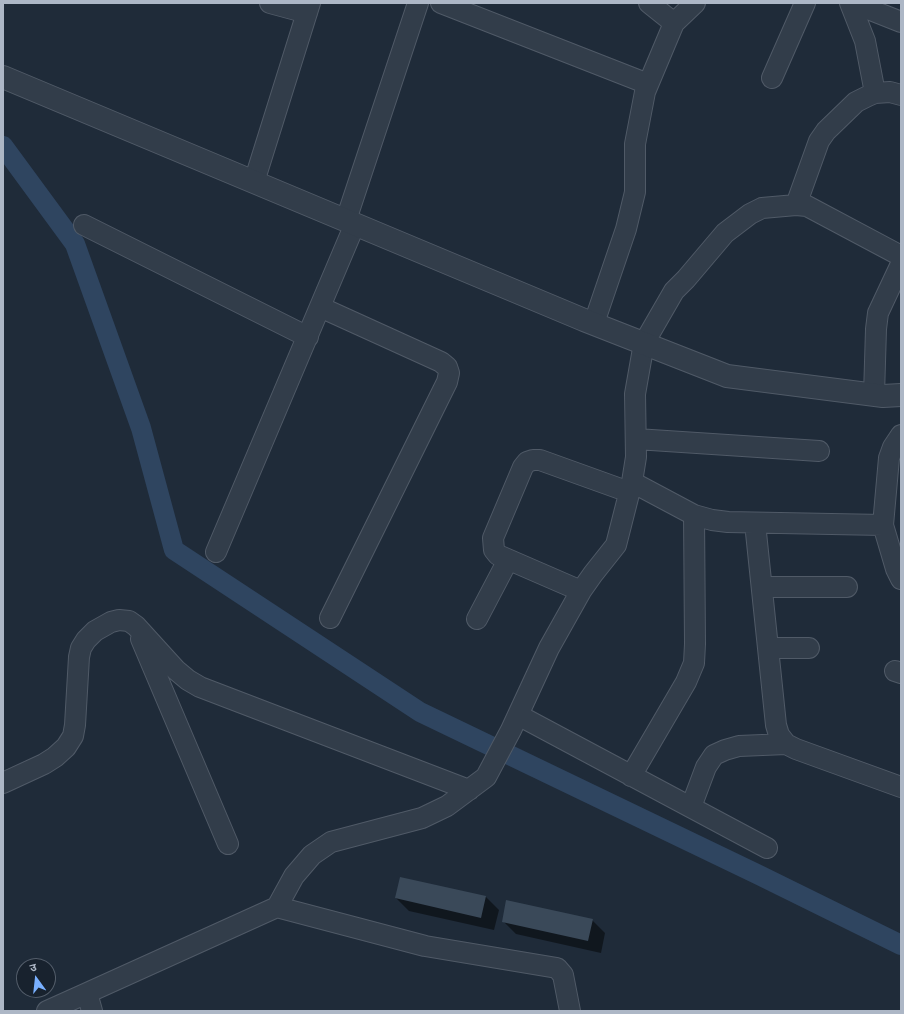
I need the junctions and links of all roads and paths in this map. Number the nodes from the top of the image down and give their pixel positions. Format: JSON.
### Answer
{"nodes":[{"id":1,"x":270,"y":3,"type":"edge"},
{"id":2,"x":418,"y":3,"type":"edge"},
{"id":3,"x":441,"y":3,"type":"edge"},
{"id":4,"x":649,"y":3,"type":"edge"},
{"id":5,"x":695,"y":3,"type":"edge"},
{"id":6,"x":805,"y":3,"type":"edge"},
{"id":7,"x":850,"y":3,"type":"edge"},
{"id":8,"x":853,"y":3,"type":"edge"},
{"id":9,"x":308,"y":8,"type":"edge"},
{"id":10,"x":901,"y":22,"type":"edge"},
{"id":11,"x":674,"y":23,"type":"junction"},
{"id":12,"x":3,"y":77,"type":"edge"},
{"id":13,"x":772,"y":78,"type":"dead end"},
{"id":14,"x":648,"y":84,"type":"junction"},
{"id":15,"x":875,"y":93,"type":"junction"},
{"id":16,"x":901,"y":95,"type":"edge"},
{"id":17,"x":254,"y":182,"type":"junction"},
{"id":18,"x":796,"y":205,"type":"junction"},
{"id":19,"x":351,"y":222,"type":"junction"},
{"id":20,"x":84,"y":225,"type":"dead end"},
{"id":21,"x":901,"y":256,"type":"edge"},
{"id":22,"x":901,"y":264,"type":"edge"},
{"id":23,"x":320,"y":307,"type":"junction"},
{"id":24,"x":594,"y":323,"type":"junction"},
{"id":25,"x":308,"y":337,"type":"junction"},
{"id":26,"x":644,"y":343,"type":"junction"},
{"id":27,"x":874,"y":395,"type":"junction"},
{"id":28,"x":901,"y":395,"type":"edge"},
{"id":29,"x":901,"y":435,"type":"edge"},
{"id":30,"x":636,"y":438,"type":"junction"},
{"id":31,"x":819,"y":450,"type":"dead end"},
{"id":32,"x":630,"y":487,"type":"junction"},
{"id":33,"x":694,"y":515,"type":"junction"},
{"id":34,"x":755,"y":523,"type":"junction"},
{"id":35,"x":883,"y":525,"type":"junction"},
{"id":36,"x":216,"y":552,"type":"dead end"},
{"id":37,"x":508,"y":560,"type":"junction"},
{"id":38,"x":901,"y":579,"type":"edge"},
{"id":39,"x":762,"y":587,"type":"junction"},
{"id":40,"x":847,"y":587,"type":"dead end"},
{"id":41,"x":581,"y":591,"type":"junction"},
{"id":42,"x":330,"y":618,"type":"dead end"},
{"id":43,"x":477,"y":619,"type":"dead end"},
{"id":44,"x":136,"y":626,"type":"junction"},
{"id":45,"x":768,"y":648,"type":"junction"},
{"id":46,"x":809,"y":648,"type":"dead end"},
{"id":47,"x":514,"y":722,"type":"junction"},
{"id":48,"x":786,"y":744,"type":"junction"},
{"id":49,"x":632,"y":776,"type":"junction"},
{"id":50,"x":3,"y":783,"type":"edge"},
{"id":51,"x":901,"y":787,"type":"edge"},
{"id":52,"x":469,"y":790,"type":"junction"},
{"id":53,"x":691,"y":807,"type":"junction"},
{"id":54,"x":228,"y":844,"type":"dead end"},
{"id":55,"x":767,"y":848,"type":"dead end"},
{"id":56,"x":277,"y":907,"type":"junction"},
{"id":57,"x":90,"y":1002,"type":"edge"},
{"id":58,"x":47,"y":1011,"type":"edge"},
{"id":59,"x":570,"y":1011,"type":"edge"}],
"edges":[{"from":1,"to":9,"type":"street"},
{"from":2,"to":19,"type":"street"},
{"from":3,"to":14,"type":"street"},
{"from":4,"to":11,"type":"street"},
{"from":5,"to":11,"type":"street"},
{"from":6,"to":13,"type":"street"},
{"from":7,"to":15,"type":"street"},
{"from":8,"to":10,"type":"street"},
{"from":9,"to":17,"type":"street"},
{"from":11,"to":14,"type":"street"},
{"from":12,"to":17,"type":"street"},
{"from":14,"to":24,"type":"street"},
{"from":15,"to":16,"type":"street"},
{"from":15,"to":18,"type":"street"},
{"from":17,"to":19,"type":"street"},
{"from":18,"to":21,"type":"street"},
{"from":18,"to":26,"type":"street"},
{"from":19,"to":23,"type":"street"},
{"from":19,"to":24,"type":"street"},
{"from":20,"to":25,"type":"street"},
{"from":22,"to":27,"type":"street"},
{"from":23,"to":25,"type":"street"},
{"from":23,"to":42,"type":"street"},
{"from":24,"to":26,"type":"street"},
{"from":25,"to":36,"type":"street"},
{"from":26,"to":27,"type":"street"},
{"from":26,"to":30,"type":"street"},
{"from":27,"to":28,"type":"street"},
{"from":29,"to":35,"type":"street"},
{"from":30,"to":31,"type":"street"},
{"from":30,"to":32,"type":"street"},
{"from":32,"to":33,"type":"street"},
{"from":32,"to":37,"type":"street"},
{"from":32,"to":41,"type":"street"},
{"from":33,"to":34,"type":"street"},
{"from":33,"to":49,"type":"street"},
{"from":34,"to":35,"type":"street"},
{"from":34,"to":39,"type":"street"},
{"from":35,"to":38,"type":"street"},
{"from":37,"to":41,"type":"street"},
{"from":37,"to":43,"type":"street"},
{"from":39,"to":40,"type":"street"},
{"from":39,"to":45,"type":"street"},
{"from":41,"to":47,"type":"street"},
{"from":44,"to":50,"type":"street"},
{"from":44,"to":52,"type":"street"},
{"from":44,"to":54,"type":"street"},
{"from":45,"to":46,"type":"street"},
{"from":45,"to":48,"type":"street"},
{"from":47,"to":49,"type":"street"},
{"from":47,"to":52,"type":"street"},
{"from":48,"to":51,"type":"street"},
{"from":48,"to":53,"type":"street"},
{"from":49,"to":53,"type":"street"},
{"from":52,"to":56,"type":"street"},
{"from":53,"to":55,"type":"street"},
{"from":56,"to":57,"type":"street"},
{"from":56,"to":59,"type":"street"},
{"from":57,"to":58,"type":"street"}]}
